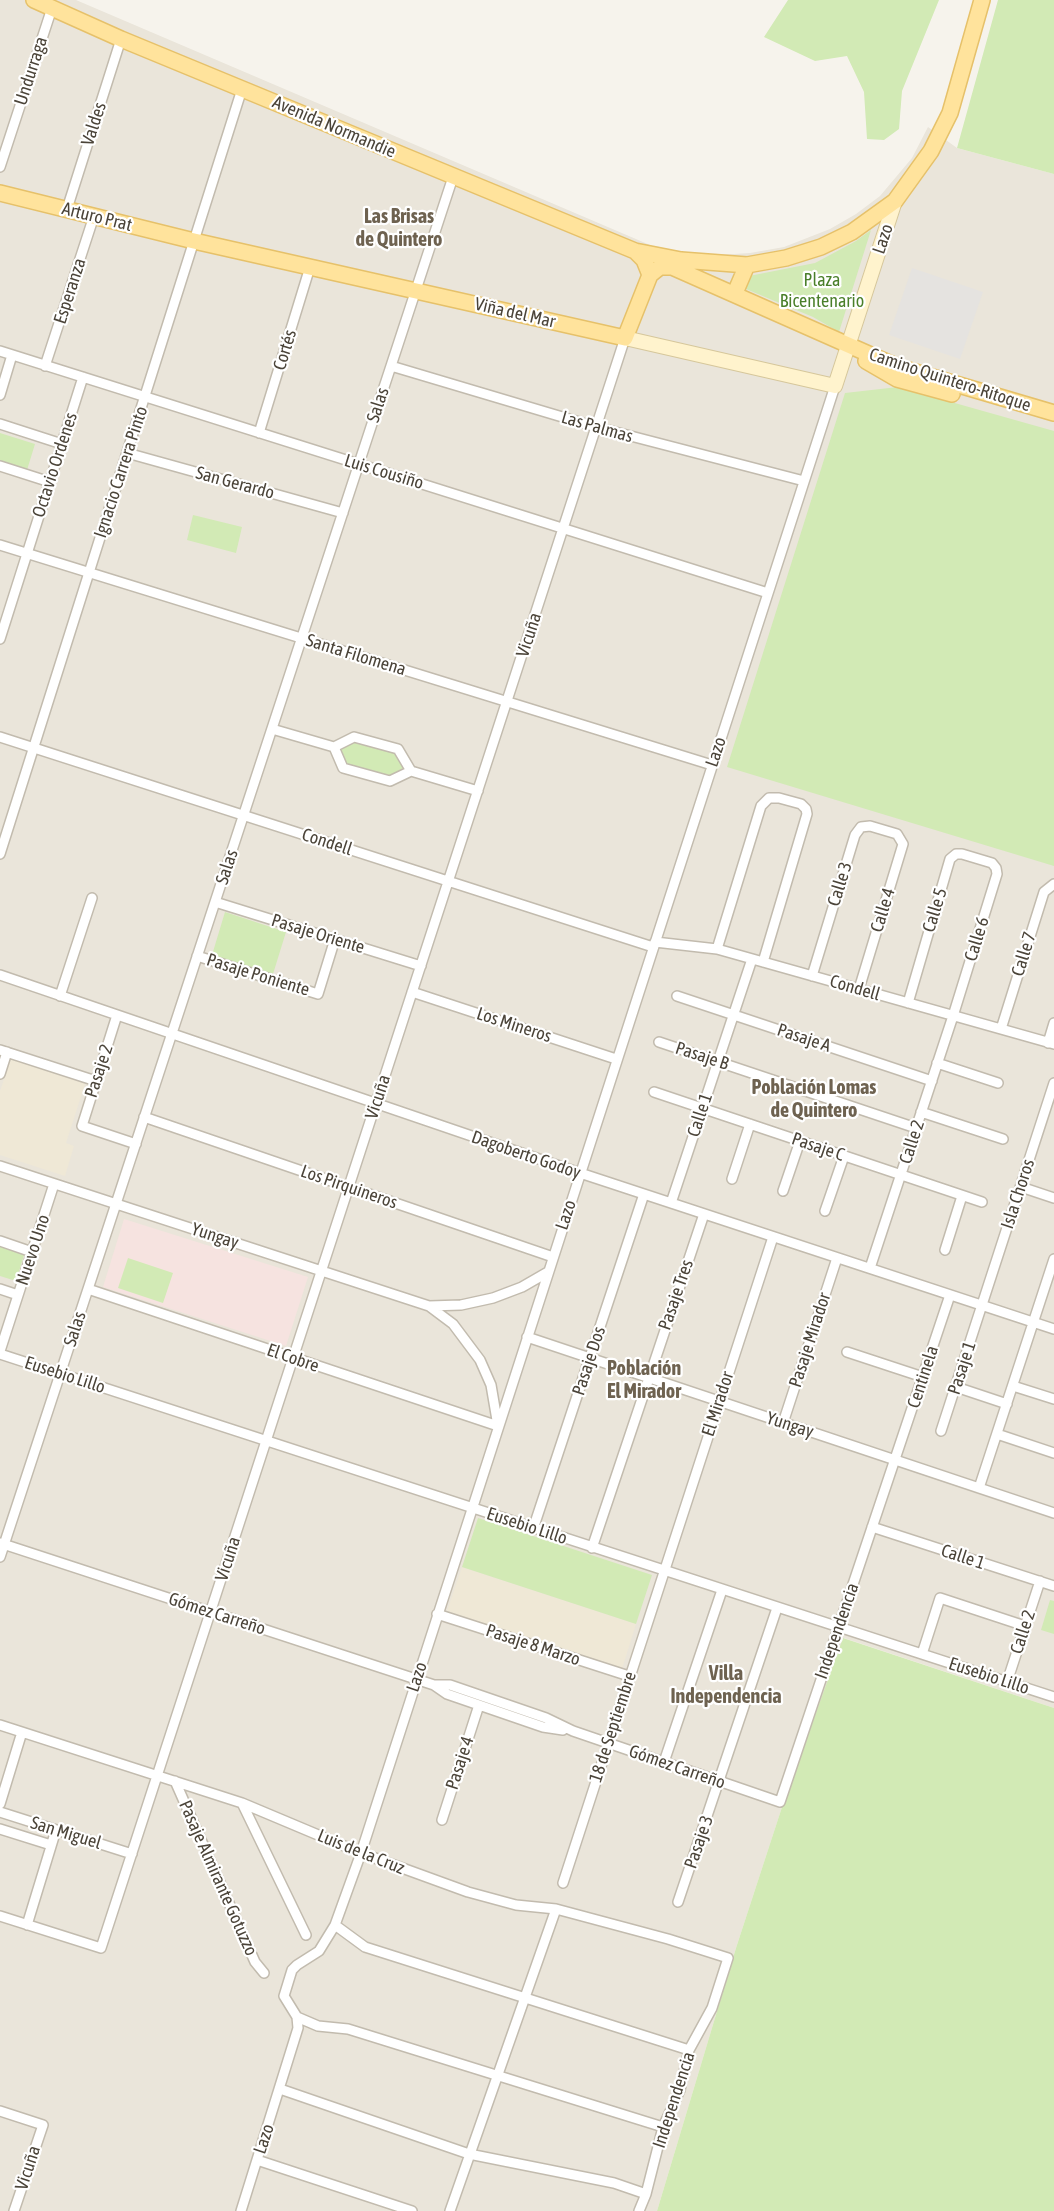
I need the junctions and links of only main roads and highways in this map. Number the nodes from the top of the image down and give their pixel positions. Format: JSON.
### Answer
{"nodes":[{"id":1,"x":34,"y":0,"type":"edge"},
{"id":2,"x":982,"y":0,"type":"edge"},
{"id":3,"x":0,"y":193,"type":"edge"},
{"id":4,"x":896,"y":201,"type":"junction"},
{"id":5,"x":194,"y":241,"type":"joint"},
{"id":6,"x":635,"y":251,"type":"junction"},
{"id":7,"x":747,"y":265,"type":"junction"},
{"id":8,"x":650,"y":275,"type":"junction"},
{"id":9,"x":735,"y":293,"type":"junction"},
{"id":10,"x":625,"y":338,"type":"junction"},
{"id":11,"x":847,"y":346,"type":"junction"},
{"id":12,"x":919,"y":374,"type":"junction"},
{"id":13,"x":897,"y":379,"type":"junction"},
{"id":14,"x":835,"y":386,"type":"joint"},
{"id":15,"x":1054,"y":414,"type":"edge"}],
"edges":[{"from":1,"to":6,"type":"main road","name":"Avenida Normandie"},
{"from":2,"to":4,"type":"main road","name":"Avenida Normandie"},
{"from":3,"to":5,"type":"main road","name":"Arturo Prat"},
{"from":4,"to":7,"type":"main road","name":"Avenida Normandie"},
{"from":4,"to":11,"type":"main road","name":"Lazo"},
{"from":5,"to":10,"type":"main road","name":"Viña del Mar"},
{"from":6,"to":7,"type":"main road","name":"Avenida Normandie"},
{"from":6,"to":8,"type":"main road"},
{"from":7,"to":9,"type":"main road"},
{"from":8,"to":9,"type":"main road","name":"Camino Quintero-Ritoque"},
{"from":8,"to":10,"type":"main road","name":"Vicuña"},
{"from":9,"to":11,"type":"main road","name":"Camino Quintero-Ritoque"},
{"from":10,"to":14,"type":"main road","name":"Viña del Mar"},
{"from":11,"to":12,"type":"main road","name":"Camino Quintero-Ritoque"},
{"from":11,"to":13,"type":"main road","name":"Camino Quintero-Ritoque"},
{"from":11,"to":14,"type":"main road","name":"Lazo"},
{"from":12,"to":13,"type":"main road"},
{"from":12,"to":15,"type":"main road","name":"Camino Quintero-Ritoque"},
{"from":13,"to":15,"type":"main road","name":"Camino Quintero-Ritoque"}]}
